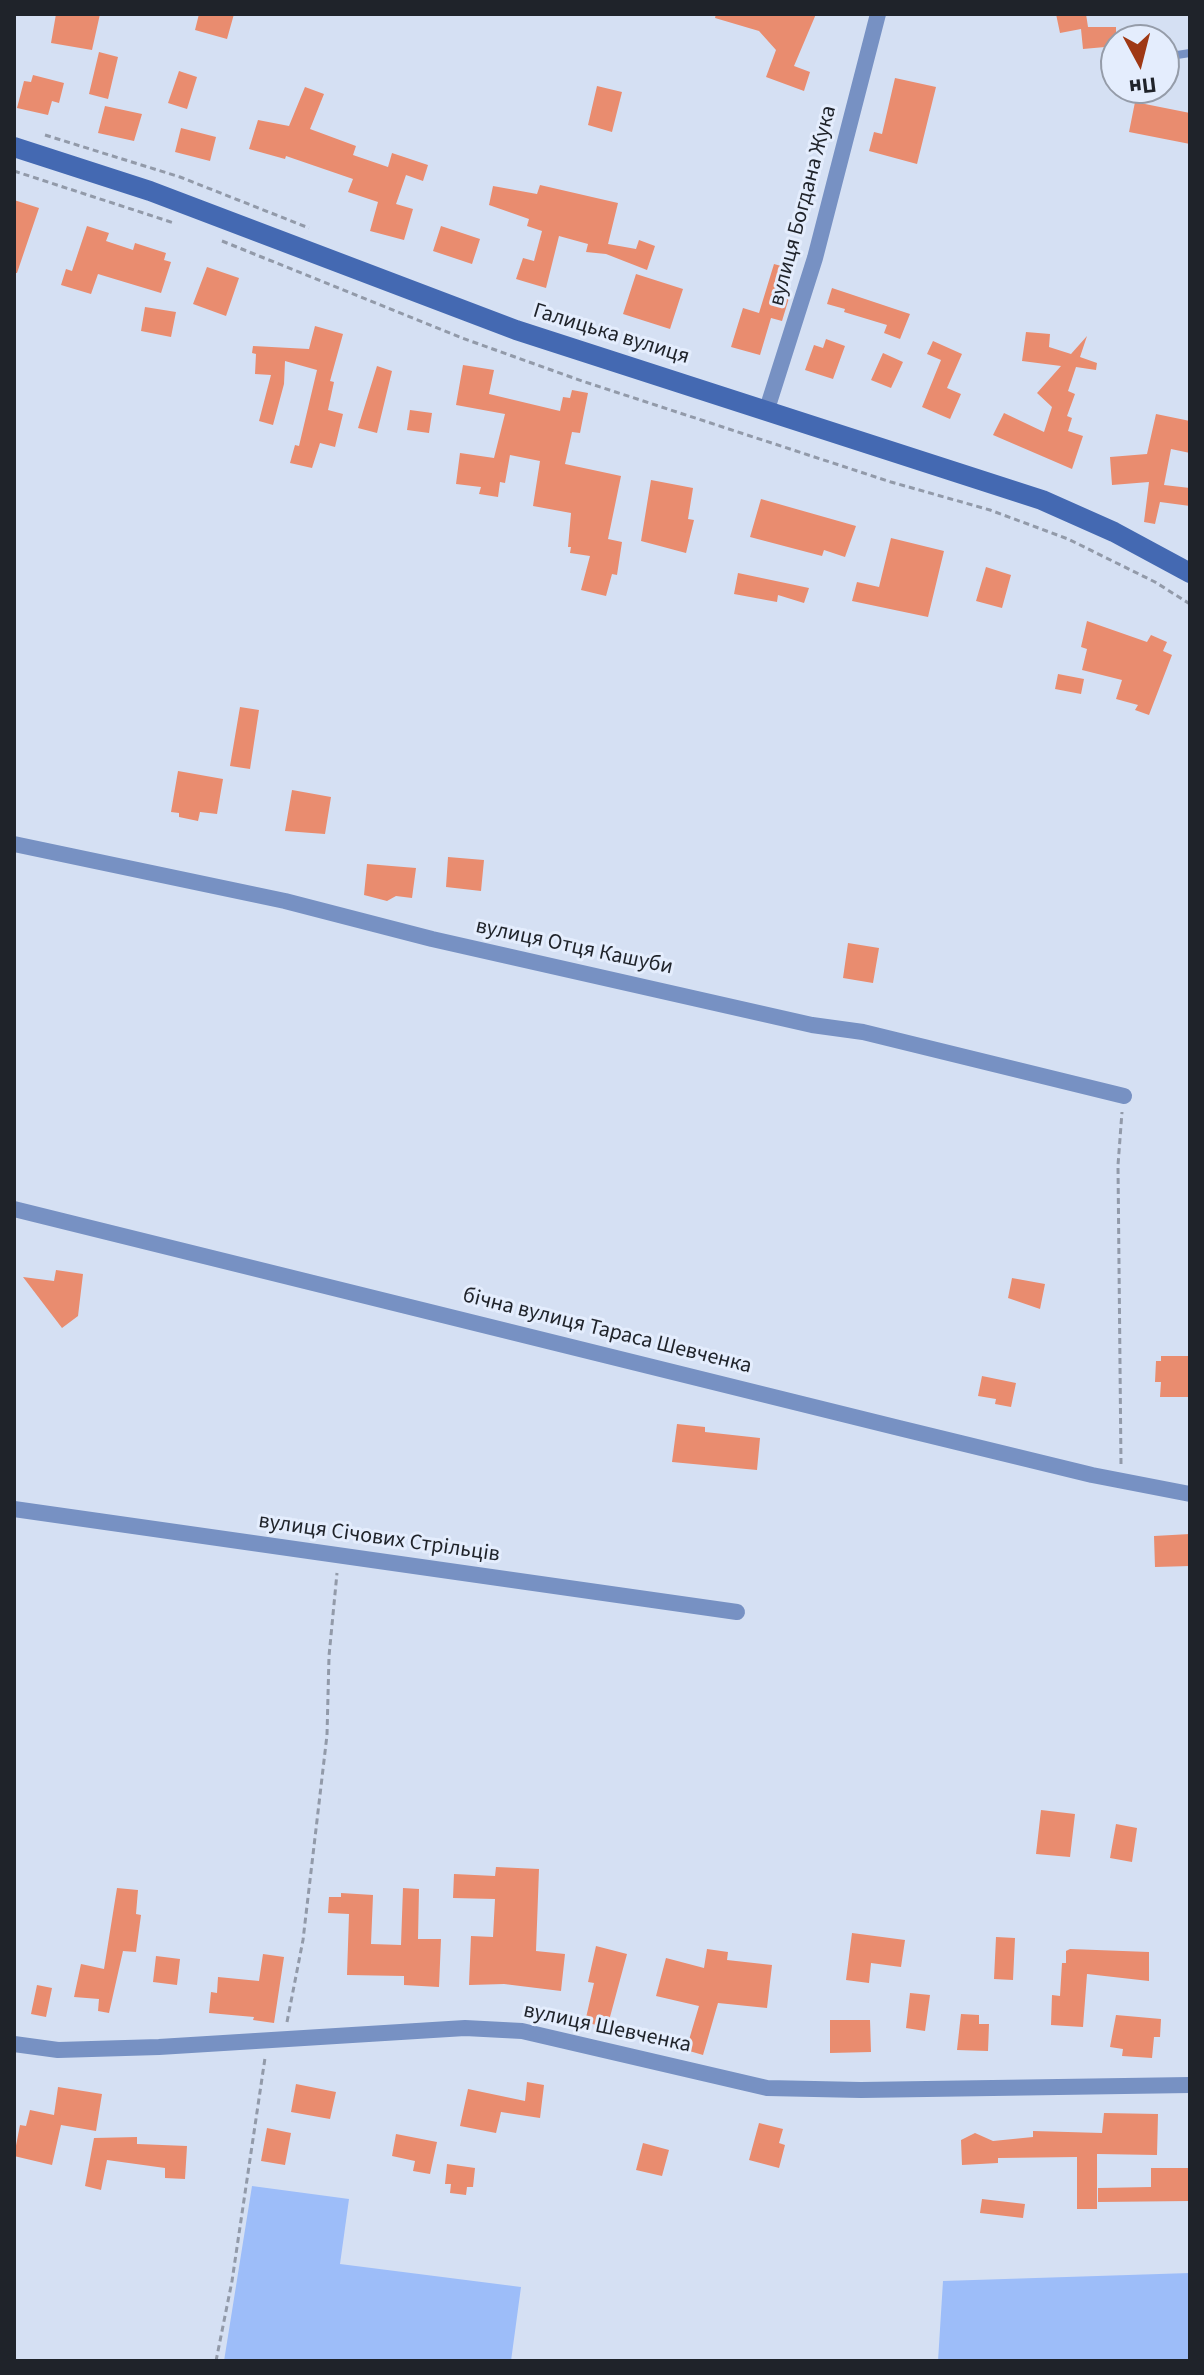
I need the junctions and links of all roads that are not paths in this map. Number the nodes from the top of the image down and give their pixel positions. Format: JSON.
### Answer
{"nodes":[{"id":1,"x":878,"y":14,"type":"edge"},
{"id":2,"x":14,"y":147,"type":"edge"},
{"id":3,"x":767,"y":409,"type":"junction"},
{"id":4,"x":1189,"y":570,"type":"edge"},
{"id":5,"x":14,"y":844,"type":"edge"},
{"id":6,"x":1124,"y":1096,"type":"road end"},
{"id":7,"x":14,"y":1209,"type":"edge"},
{"id":8,"x":1190,"y":1494,"type":"edge"},
{"id":9,"x":14,"y":1509,"type":"edge"},
{"id":10,"x":737,"y":1612,"type":"dead end"},
{"id":11,"x":14,"y":2044,"type":"edge"},
{"id":12,"x":1190,"y":2085,"type":"edge"}],
"edges":[{"from":1,"to":3,"type":"street","name":"вулиця Богдана Жука"},
{"from":2,"to":3,"type":"street","name":"Галицька вулиця"},
{"from":3,"to":4,"type":"street","name":"Галицька вулиця"},
{"from":5,"to":6,"type":"street","name":"вулиця Отця Кашуби"},
{"from":7,"to":8,"type":"street","name":"бічна вулиця Тараса Шевченка"},
{"from":9,"to":10,"type":"street","name":"вулиця Січових Стрільців"},
{"from":11,"to":12,"type":"street","name":"вулиця Шевченка"}]}
